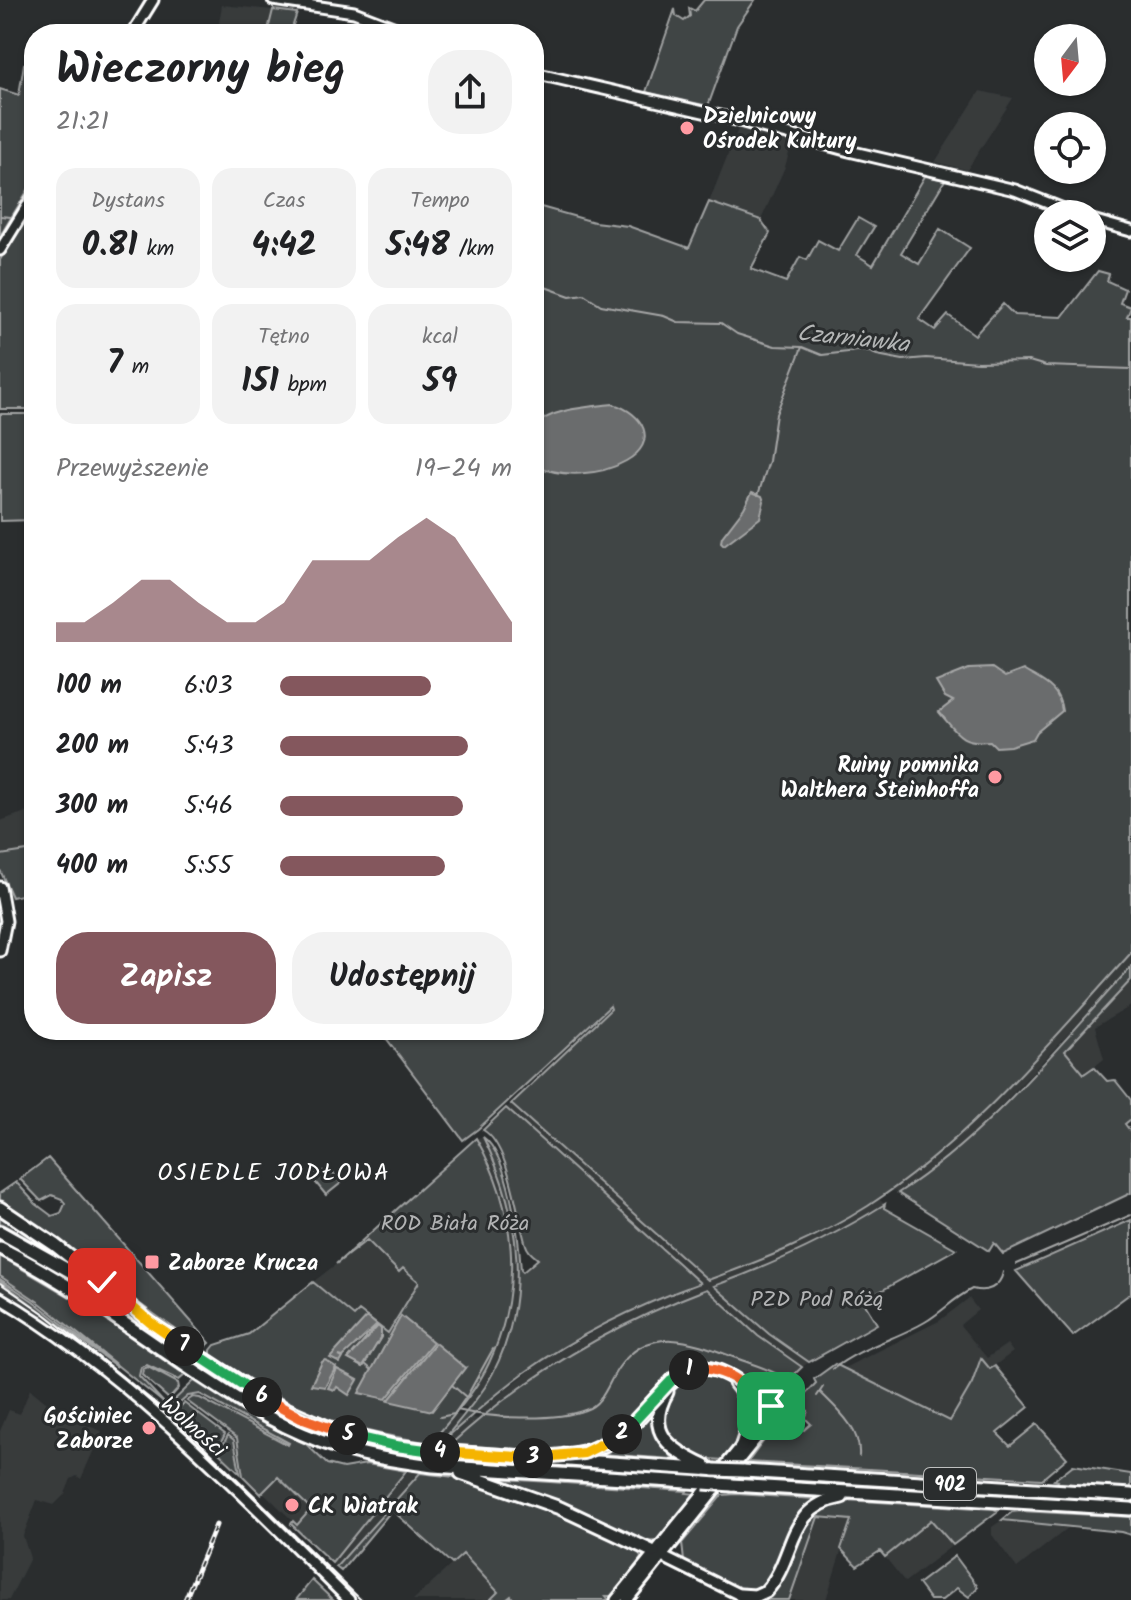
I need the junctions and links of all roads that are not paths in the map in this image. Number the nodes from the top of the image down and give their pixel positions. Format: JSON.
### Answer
{"nodes":[{"id":1,"x":153,"y":0,"type":"edge"},
{"id":2,"x":273,"y":0,"type":"edge"},
{"id":3,"x":138,"y":24,"type":"edge"},
{"id":4,"x":385,"y":24,"type":"edge"},
{"id":5,"x":544,"y":75,"type":"edge"},
{"id":6,"x":1040,"y":200,"type":"edge"},
{"id":7,"x":24,"y":211,"type":"edge"},
{"id":8,"x":1106,"y":224,"type":"edge"},
{"id":9,"x":1131,"y":231,"type":"edge"},
{"id":10,"x":0,"y":250,"type":"edge"},
{"id":11,"x":0,"y":887,"type":"edge"},
{"id":12,"x":0,"y":951,"type":"edge"},
{"id":13,"x":0,"y":1208,"type":"edge"},
{"id":14,"x":0,"y":1232,"type":"edge"},
{"id":15,"x":0,"y":1248,"type":"edge"},
{"id":16,"x":0,"y":1298,"type":"edge"},
{"id":17,"x":151,"y":1323,"type":"junction"},
{"id":18,"x":775,"y":1415,"type":"joint"},
{"id":19,"x":742,"y":1445,"type":"joint"},
{"id":20,"x":538,"y":1459,"type":"junction"},
{"id":21,"x":433,"y":1466,"type":"junction"},
{"id":22,"x":713,"y":1470,"type":"junction"},
{"id":23,"x":870,"y":1494,"type":"junction"},
{"id":24,"x":1131,"y":1495,"type":"edge"},
{"id":25,"x":1131,"y":1509,"type":"edge"},
{"id":26,"x":658,"y":1554,"type":"junction"},
{"id":27,"x":770,"y":1586,"type":"junction"},
{"id":28,"x":740,"y":1595,"type":"joint"},
{"id":29,"x":349,"y":1600,"type":"edge"},
{"id":30,"x":616,"y":1600,"type":"edge"},
{"id":31,"x":627,"y":1600,"type":"edge"},
{"id":32,"x":766,"y":1600,"type":"edge"}],
"edges":[{"from":1,"to":3,"type":"street"},
{"from":2,"to":4,"type":"street"},
{"from":5,"to":6,"type":"street"},
{"from":7,"to":10,"type":"street"},
{"from":8,"to":9,"type":"street"},
{"from":11,"to":12,"type":"street"},
{"from":13,"to":17,"type":"main road"},
{"from":14,"to":17,"type":"main road","number":"902"},
{"from":15,"to":21,"type":"main road","number":"902"},
{"from":16,"to":29,"type":"street","name":"Wolności"},
{"from":17,"to":20,"type":"main road","number":"902"},
{"from":18,"to":20,"type":"main road"},
{"from":18,"to":26,"type":"street"},
{"from":19,"to":22,"type":"main road"},
{"from":19,"to":26,"type":"street"},
{"from":20,"to":22,"type":"main road","number":"902"},
{"from":21,"to":23,"type":"main road","number":"902","bridge":true},
{"from":21,"to":26,"type":"main road"},
{"from":22,"to":24,"type":"main road","number":"902","bridge":true},
{"from":23,"to":25,"type":"main road","number":"902"},
{"from":23,"to":27,"type":"main road"},
{"from":26,"to":28,"type":"street"},
{"from":26,"to":30,"type":"street"},
{"from":26,"to":31,"type":"street"},
{"from":27,"to":28,"type":"main road"},
{"from":27,"to":32,"type":"main road"}]}
